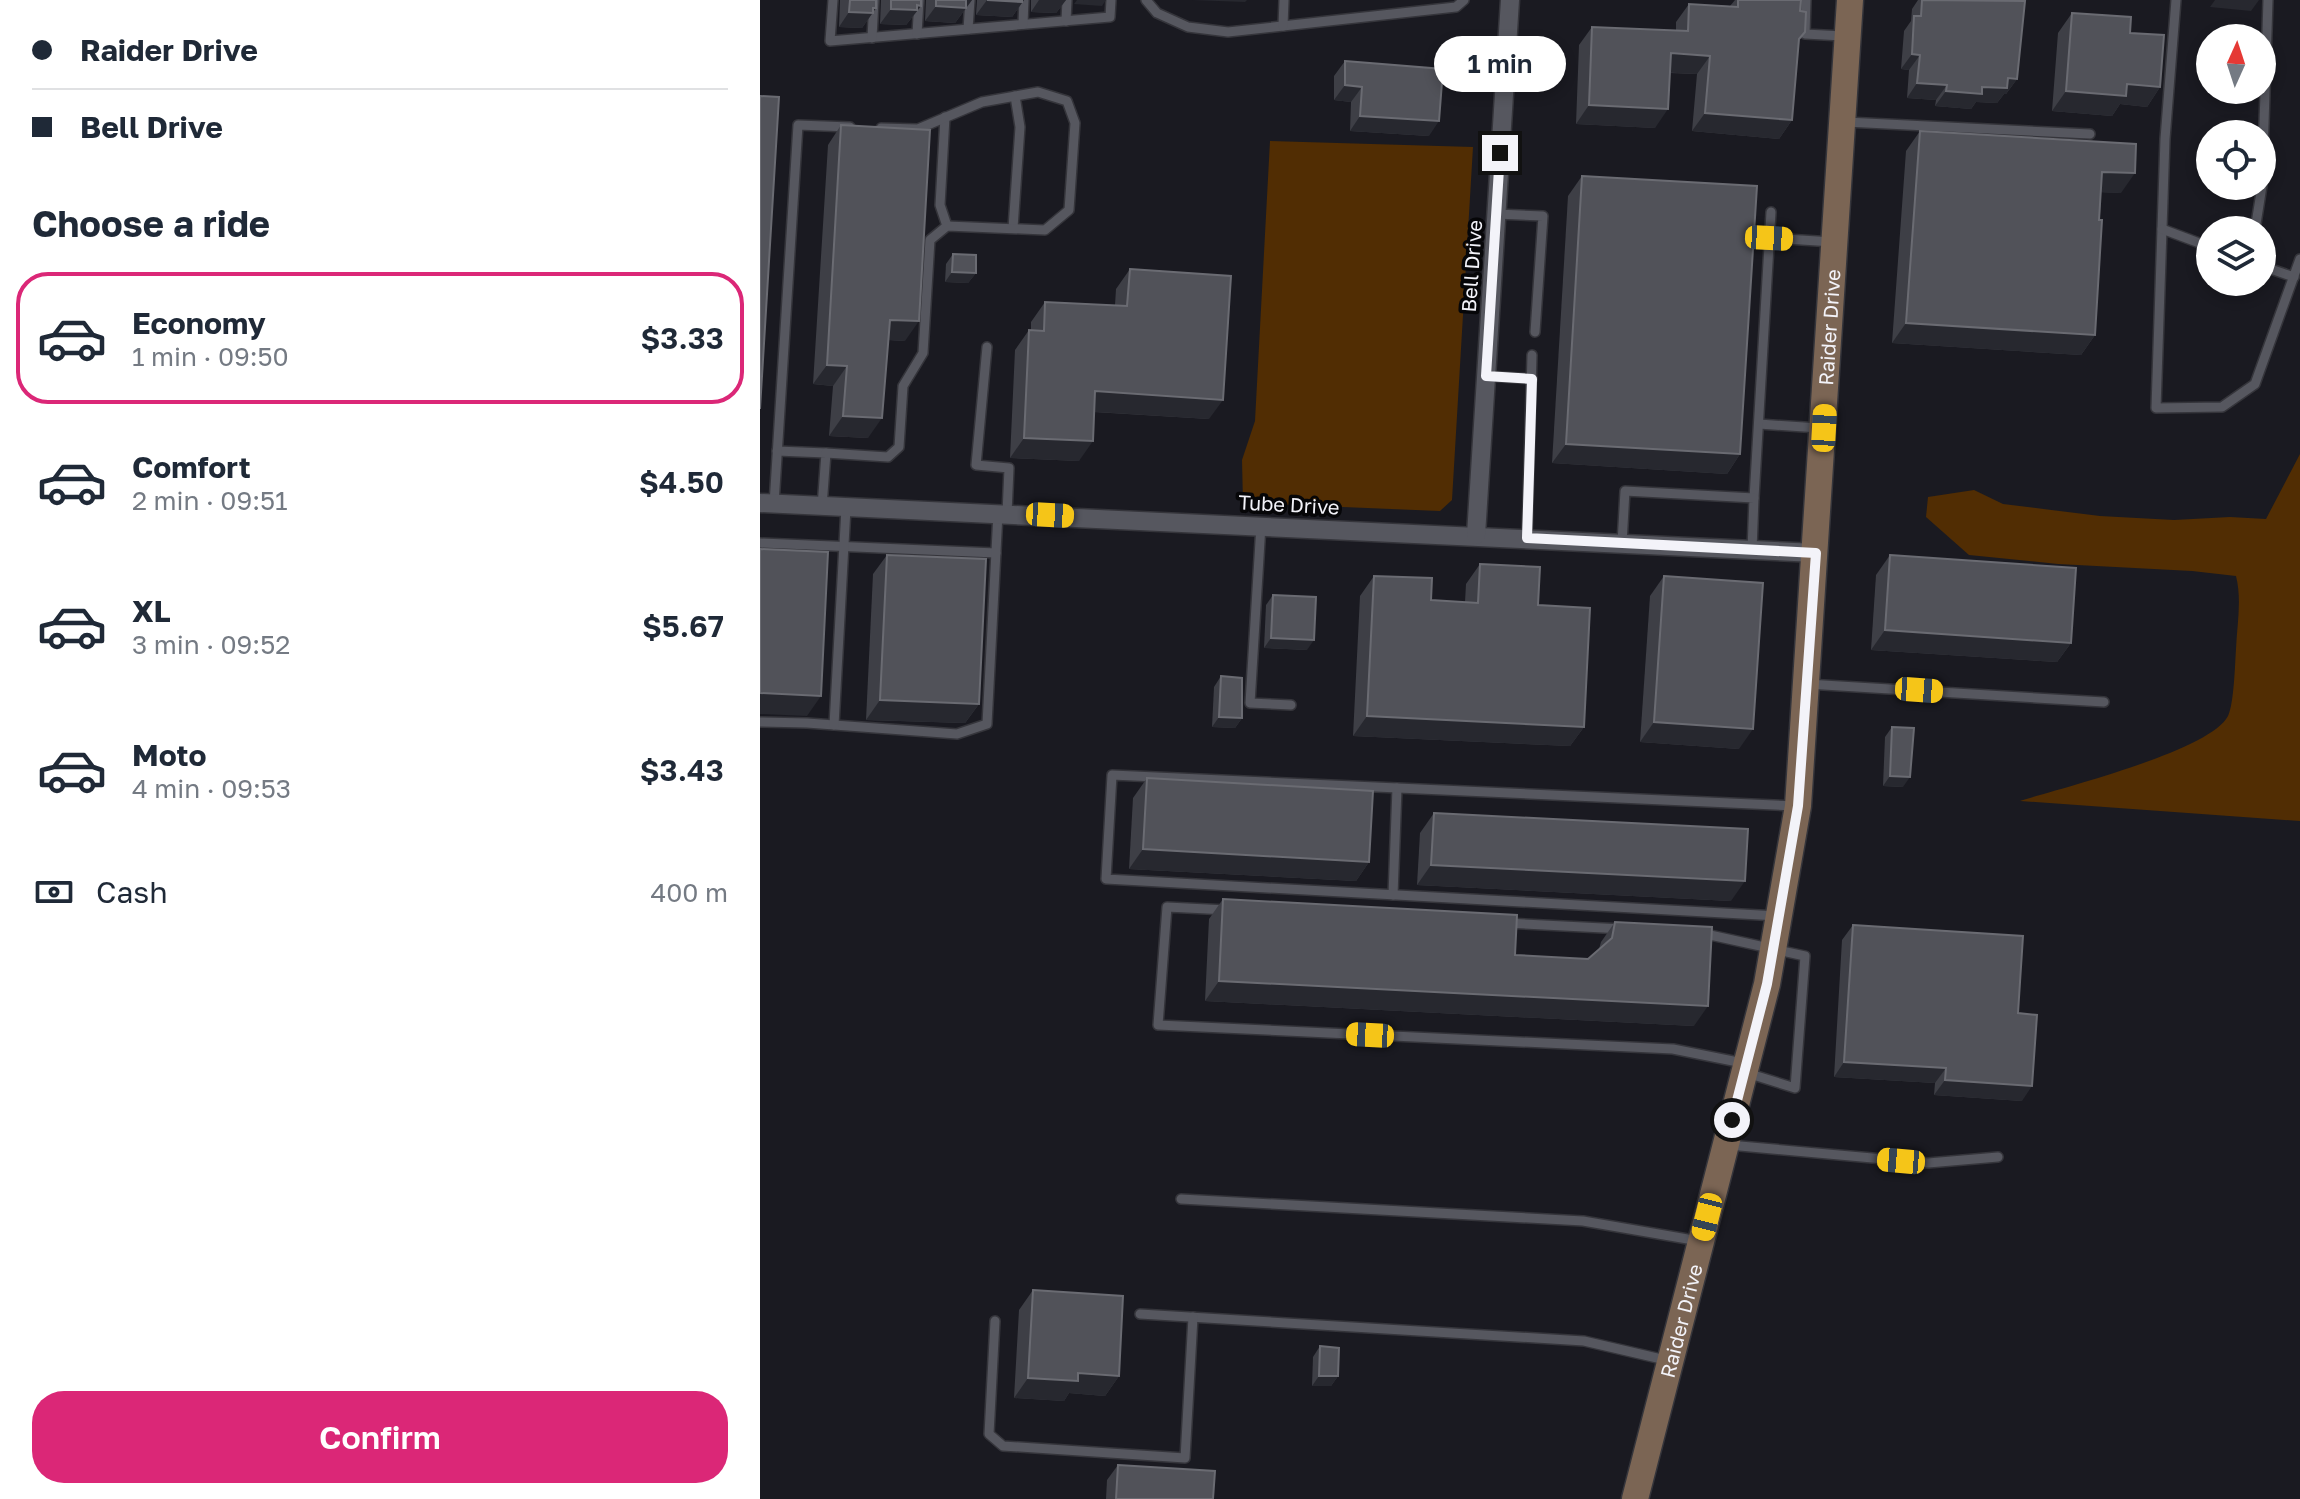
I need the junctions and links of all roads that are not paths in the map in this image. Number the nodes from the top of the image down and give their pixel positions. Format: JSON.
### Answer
{"nodes":[{"id":1,"x":833,"y":0,"type":"edge"},
{"id":2,"x":874,"y":0,"type":"edge"},
{"id":3,"x":919,"y":0,"type":"edge"},
{"id":4,"x":970,"y":0,"type":"edge"},
{"id":5,"x":1024,"y":0,"type":"edge"},
{"id":6,"x":1067,"y":0,"type":"edge"},
{"id":7,"x":1111,"y":0,"type":"edge"},
{"id":8,"x":1146,"y":0,"type":"edge"},
{"id":9,"x":1284,"y":0,"type":"edge"},
{"id":10,"x":1464,"y":0,"type":"edge"},
{"id":11,"x":1510,"y":0,"type":"edge"},
{"id":12,"x":1806,"y":0,"type":"edge"},
{"id":13,"x":1850,"y":0,"type":"edge"},
{"id":14,"x":2176,"y":0,"type":"edge"},
{"id":15,"x":2268,"y":0,"type":"edge"},
{"id":16,"x":1066,"y":21,"type":"junction"},
{"id":17,"x":1023,"y":24,"type":"junction"},
{"id":18,"x":1283,"y":26,"type":"junction"},
{"id":19,"x":968,"y":29,"type":"junction"},
{"id":20,"x":917,"y":34,"type":"junction"},
{"id":21,"x":1848,"y":36,"type":"junction"},
{"id":22,"x":872,"y":38,"type":"junction"},
{"id":23,"x":1015,"y":96,"type":"junction"},
{"id":24,"x":945,"y":117,"type":"junction"},
{"id":25,"x":2264,"y":120,"type":"edge"},
{"id":26,"x":1843,"y":122,"type":"junction"},
{"id":27,"x":858,"y":127,"type":"edge"},
{"id":28,"x":873,"y":127,"type":"edge"},
{"id":29,"x":2090,"y":134,"type":"dead end"},
{"id":30,"x":1771,"y":212,"type":"dead end"},
{"id":31,"x":1496,"y":214,"type":"junction"},
{"id":32,"x":947,"y":226,"type":"junction"},
{"id":33,"x":1013,"y":228,"type":"junction"},
{"id":34,"x":2162,"y":229,"type":"junction"},
{"id":35,"x":1769,"y":238,"type":"junction"},
{"id":36,"x":1835,"y":242,"type":"junction"},
{"id":37,"x":2196,"y":242,"type":"edge"},
{"id":38,"x":2300,"y":259,"type":"edge"},
{"id":39,"x":2276,"y":271,"type":"edge"},
{"id":40,"x":2294,"y":277,"type":"junction"},
{"id":41,"x":1535,"y":332,"type":"dead end"},
{"id":42,"x":987,"y":347,"type":"dead end"},
{"id":43,"x":1532,"y":355,"type":"dead end"},
{"id":44,"x":1486,"y":376,"type":"junction"},
{"id":45,"x":1532,"y":379,"type":"junction"},
{"id":46,"x":1759,"y":424,"type":"junction"},
{"id":47,"x":1824,"y":428,"type":"junction"},
{"id":48,"x":777,"y":451,"type":"junction"},
{"id":49,"x":826,"y":453,"type":"junction"},
{"id":50,"x":1754,"y":498,"type":"junction"},
{"id":51,"x":767,"y":504,"type":"edge"},
{"id":52,"x":822,"y":507,"type":"junction"},
{"id":53,"x":846,"y":508,"type":"junction"},
{"id":54,"x":1003,"y":514,"type":"junction"},
{"id":55,"x":1261,"y":525,"type":"junction"},
{"id":56,"x":1476,"y":535,"type":"junction"},
{"id":57,"x":1527,"y":538,"type":"junction"},
{"id":58,"x":760,"y":543,"type":"edge"},
{"id":59,"x":1622,"y":543,"type":"junction"},
{"id":60,"x":844,"y":548,"type":"junction"},
{"id":61,"x":1752,"y":550,"type":"junction"},
{"id":62,"x":996,"y":553,"type":"junction"},
{"id":63,"x":1816,"y":553,"type":"junction"},
{"id":64,"x":1807,"y":684,"type":"junction"},
{"id":65,"x":2104,"y":702,"type":"dead end"},
{"id":66,"x":1291,"y":705,"type":"dead end"},
{"id":67,"x":760,"y":722,"type":"edge"},
{"id":68,"x":834,"y":725,"type":"junction"},
{"id":69,"x":1397,"y":788,"type":"junction"},
{"id":70,"x":1798,"y":806,"type":"junction"},
{"id":71,"x":1393,"y":895,"type":"junction"},
{"id":72,"x":1244,"y":911,"type":"edge"},
{"id":73,"x":1779,"y":916,"type":"junction"},
{"id":74,"x":1493,"y":923,"type":"edge"},
{"id":75,"x":1632,"y":929,"type":"edge"},
{"id":76,"x":1694,"y":932,"type":"edge"},
{"id":77,"x":1773,"y":948,"type":"junction"},
{"id":78,"x":1745,"y":1068,"type":"junction"},
{"id":79,"x":1726,"y":1144,"type":"junction"},
{"id":80,"x":1998,"y":1157,"type":"dead end"},
{"id":81,"x":1181,"y":1199,"type":"dead end"},
{"id":82,"x":1701,"y":1241,"type":"junction"},
{"id":83,"x":1140,"y":1314,"type":"dead end"},
{"id":84,"x":1193,"y":1317,"type":"junction"},
{"id":85,"x":995,"y":1321,"type":"dead end"},
{"id":86,"x":1670,"y":1361,"type":"junction"},
{"id":87,"x":1635,"y":1499,"type":"edge"}],
"edges":[{"from":1,"to":22,"type":"lane"},
{"from":2,"to":22,"type":"lane"},
{"from":3,"to":20,"type":"lane"},
{"from":4,"to":19,"type":"lane"},
{"from":5,"to":17,"type":"lane"},
{"from":6,"to":16,"type":"lane"},
{"from":7,"to":16,"type":"lane"},
{"from":8,"to":18,"type":"lane"},
{"from":9,"to":18,"type":"lane"},
{"from":10,"to":18,"type":"lane"},
{"from":11,"to":31,"type":"street","name":"Bell Drive"},
{"from":12,"to":21,"type":"lane"},
{"from":13,"to":21,"type":"main road","name":"Raider Drive"},
{"from":14,"to":34,"type":"lane"},
{"from":15,"to":25,"type":"lane"},
{"from":16,"to":17,"type":"lane"},
{"from":17,"to":19,"type":"lane"},
{"from":19,"to":20,"type":"lane"},
{"from":20,"to":22,"type":"lane"},
{"from":21,"to":26,"type":"main road","name":"Raider Drive"},
{"from":23,"to":24,"type":"lane"},
{"from":23,"to":33,"type":"lane"},
{"from":23,"to":33,"type":"lane"},
{"from":24,"to":28,"type":"lane"},
{"from":24,"to":32,"type":"lane"},
{"from":26,"to":29,"type":"lane"},
{"from":26,"to":36,"type":"main road","name":"Raider Drive"},
{"from":27,"to":48,"type":"lane"},
{"from":30,"to":35,"type":"lane"},
{"from":31,"to":41,"type":"lane"},
{"from":31,"to":44,"type":"street","name":"Bell Drive"},
{"from":32,"to":33,"type":"lane"},
{"from":32,"to":49,"type":"lane"},
{"from":34,"to":37,"type":"lane"},
{"from":34,"to":40,"type":"lane"},
{"from":35,"to":36,"type":"lane"},
{"from":35,"to":46,"type":"lane"},
{"from":36,"to":47,"type":"main road","name":"Raider Drive"},
{"from":38,"to":40,"type":"lane"},
{"from":39,"to":40,"type":"lane"},
{"from":42,"to":54,"type":"lane"},
{"from":43,"to":45,"type":"lane"},
{"from":44,"to":45,"type":"lane"},
{"from":44,"to":56,"type":"street","name":"Bell Drive"},
{"from":45,"to":57,"type":"lane"},
{"from":46,"to":47,"type":"lane"},
{"from":46,"to":50,"type":"lane"},
{"from":47,"to":63,"type":"main road","name":"Raider Drive"},
{"from":48,"to":49,"type":"lane"},
{"from":48,"to":51,"type":"lane"},
{"from":49,"to":52,"type":"lane"},
{"from":50,"to":59,"type":"lane"},
{"from":50,"to":61,"type":"lane"},
{"from":51,"to":52,"type":"street","name":"Tube Drive"},
{"from":52,"to":53,"type":"street","name":"Tube Drive"},
{"from":53,"to":54,"type":"street","name":"Tube Drive"},
{"from":53,"to":60,"type":"lane"},
{"from":54,"to":55,"type":"street","name":"Tube Drive"},
{"from":54,"to":62,"type":"lane"},
{"from":55,"to":56,"type":"street","name":"Tube Drive"},
{"from":55,"to":66,"type":"lane"},
{"from":56,"to":57,"type":"street","name":"Tube Drive"},
{"from":57,"to":59,"type":"street","name":"Tube Drive"},
{"from":58,"to":60,"type":"lane"},
{"from":59,"to":61,"type":"street","name":"Tube Drive"},
{"from":60,"to":62,"type":"lane"},
{"from":60,"to":68,"type":"lane"},
{"from":61,"to":63,"type":"street","name":"Tube Drive"},
{"from":62,"to":68,"type":"lane"},
{"from":63,"to":64,"type":"main road","name":"Raider Drive"},
{"from":64,"to":65,"type":"lane"},
{"from":64,"to":70,"type":"main road","name":"Raider Drive"},
{"from":67,"to":68,"type":"lane"},
{"from":69,"to":70,"type":"lane"},
{"from":69,"to":71,"type":"lane"},
{"from":69,"to":71,"type":"lane"},
{"from":70,"to":73,"type":"main road","name":"Raider Drive"},
{"from":71,"to":73,"type":"lane"},
{"from":72,"to":78,"type":"lane"},
{"from":73,"to":77,"type":"main road","name":"Raider Drive"},
{"from":74,"to":75,"type":"lane"},
{"from":76,"to":77,"type":"lane"},
{"from":77,"to":78,"type":"main road","name":"Raider Drive"},
{"from":77,"to":78,"type":"lane"},
{"from":78,"to":79,"type":"main road","name":"Raider Drive"},
{"from":79,"to":80,"type":"lane"},
{"from":79,"to":82,"type":"main road","name":"Raider Drive"},
{"from":81,"to":82,"type":"lane"},
{"from":82,"to":86,"type":"main road","name":"Raider Drive"},
{"from":83,"to":84,"type":"lane"},
{"from":84,"to":85,"type":"lane"},
{"from":84,"to":86,"type":"lane"},
{"from":86,"to":87,"type":"main road","name":"Raider Drive"}]}
